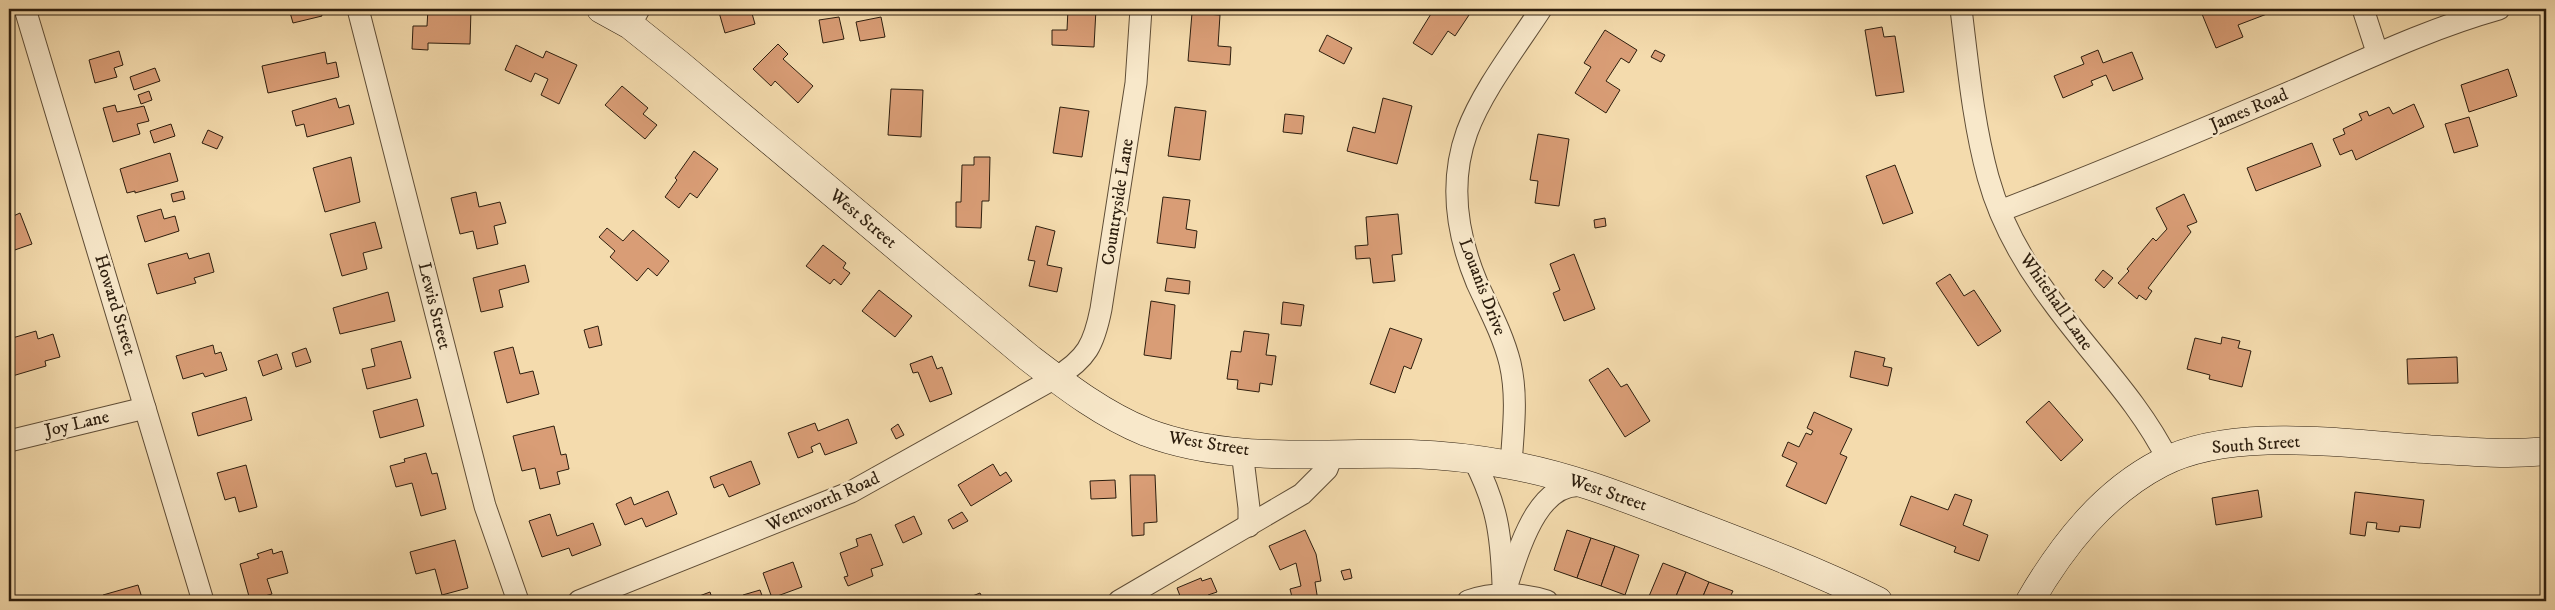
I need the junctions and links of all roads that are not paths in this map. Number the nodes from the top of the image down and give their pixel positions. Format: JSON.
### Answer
{"nodes":[{"id":1,"x":25,"y":9,"type":"edge"},
{"id":2,"x":358,"y":9,"type":"edge"},
{"id":3,"x":601,"y":9,"type":"edge"},
{"id":4,"x":1141,"y":9,"type":"edge"},
{"id":5,"x":1541,"y":9,"type":"edge"},
{"id":6,"x":1961,"y":9,"type":"edge"},
{"id":7,"x":2363,"y":9,"type":"edge"},
{"id":8,"x":2499,"y":9,"type":"edge"},
{"id":9,"x":635,"y":17,"type":"edge"},
{"id":10,"x":2377,"y":52,"type":"junction"},
{"id":11,"x":2000,"y":211,"type":"junction"},
{"id":12,"x":1056,"y":378,"type":"junction"},
{"id":13,"x":145,"y":408,"type":"junction"},
{"id":14,"x":9,"y":441,"type":"edge"},
{"id":15,"x":1242,"y":451,"type":"junction"},
{"id":16,"x":2546,"y":451,"type":"edge"},
{"id":17,"x":1332,"y":456,"type":"junction"},
{"id":18,"x":1474,"y":460,"type":"junction"},
{"id":19,"x":2168,"y":460,"type":"junction"},
{"id":20,"x":1511,"y":465,"type":"junction"},
{"id":21,"x":1590,"y":487,"type":"junction"},
{"id":22,"x":1249,"y":526,"type":"junction"},
{"id":23,"x":1504,"y":594,"type":"junction"},
{"id":24,"x":202,"y":601,"type":"edge"},
{"id":25,"x":518,"y":601,"type":"edge"},
{"id":26,"x":579,"y":601,"type":"edge"},
{"id":27,"x":1119,"y":601,"type":"edge"},
{"id":28,"x":1468,"y":601,"type":"edge"},
{"id":29,"x":1547,"y":601,"type":"edge"},
{"id":30,"x":1878,"y":601,"type":"edge"},
{"id":31,"x":2030,"y":601,"type":"edge"}],
"edges":[{"from":1,"to":13,"type":"street","name":"Howard Street"},
{"from":2,"to":25,"type":"street","name":"Lewis Street"},
{"from":3,"to":9,"type":"main road","name":"West Street"},
{"from":4,"to":12,"type":"street","name":"Countryside Lane"},
{"from":5,"to":20,"type":"street","name":"Louanis Drive"},
{"from":6,"to":11,"type":"street","name":"Whitehall Lane"},
{"from":7,"to":10,"type":"street"},
{"from":8,"to":10,"type":"street","name":"James Road"},
{"from":9,"to":12,"type":"main road","name":"West Street"},
{"from":10,"to":11,"type":"street","name":"James Road"},
{"from":11,"to":19,"type":"street","name":"Whitehall Lane"},
{"from":12,"to":15,"type":"main road","name":"West Street"},
{"from":12,"to":26,"type":"street","name":"Wentworth Road"},
{"from":13,"to":14,"type":"street","name":"Joy Lane"},
{"from":13,"to":24,"type":"street","name":"Howard Street"},
{"from":15,"to":17,"type":"main road","name":"West Street"},
{"from":15,"to":22,"type":"street"},
{"from":16,"to":19,"type":"main road","name":"South Street"},
{"from":17,"to":18,"type":"main road","name":"West Street"},
{"from":17,"to":22,"type":"street"},
{"from":18,"to":20,"type":"main road","name":"West Street"},
{"from":18,"to":23,"type":"street"},
{"from":19,"to":31,"type":"main road","name":"South Street"},
{"from":20,"to":21,"type":"main road","name":"West Street"},
{"from":21,"to":23,"type":"street"},
{"from":21,"to":30,"type":"main road","name":"West Street"},
{"from":22,"to":27,"type":"street"},
{"from":23,"to":28,"type":"street"},
{"from":23,"to":29,"type":"street"}]}
